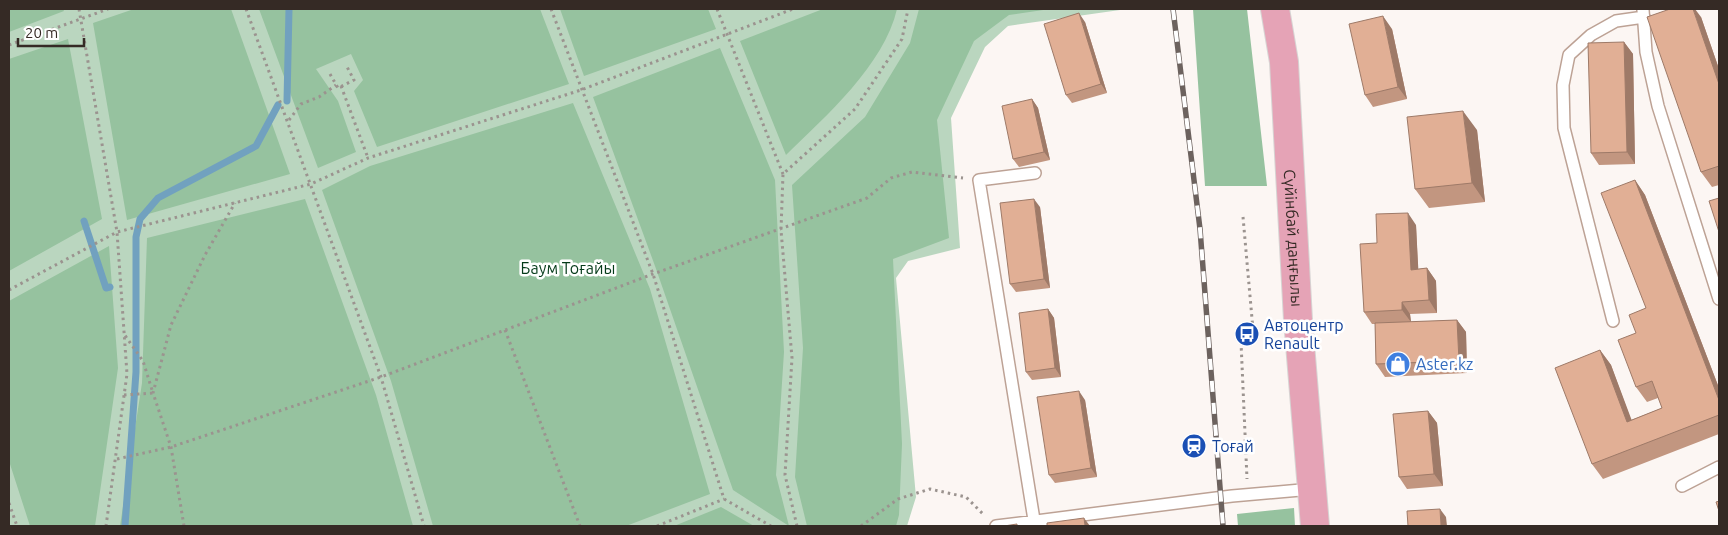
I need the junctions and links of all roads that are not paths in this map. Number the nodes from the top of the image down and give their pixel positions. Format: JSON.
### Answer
{"nodes":[{"id":1,"x":1275,"y":9,"type":"edge"},
{"id":2,"x":1644,"y":13,"type":"edge"},
{"id":3,"x":1035,"y":173,"type":"dead end"},
{"id":4,"x":1719,"y":300,"type":"edge"},
{"id":5,"x":1613,"y":321,"type":"dead end"},
{"id":6,"x":1719,"y":466,"type":"edge"},
{"id":7,"x":1682,"y":486,"type":"dead end"},
{"id":8,"x":1312,"y":488,"type":"junction"},
{"id":9,"x":1034,"y":524,"type":"edge"},
{"id":10,"x":996,"y":526,"type":"edge"},
{"id":11,"x":1315,"y":526,"type":"edge"}],
"edges":[{"from":1,"to":8,"type":"main road","name":"Сүйінбай даңғылы"},
{"from":2,"to":4,"type":"lane"},
{"from":2,"to":5,"type":"lane"},
{"from":3,"to":9,"type":"lane"},
{"from":6,"to":7,"type":"lane"},
{"from":8,"to":9,"type":"lane"},
{"from":8,"to":11,"type":"main road","name":"Сүйінбай даңғылы"},
{"from":9,"to":10,"type":"lane"}]}
